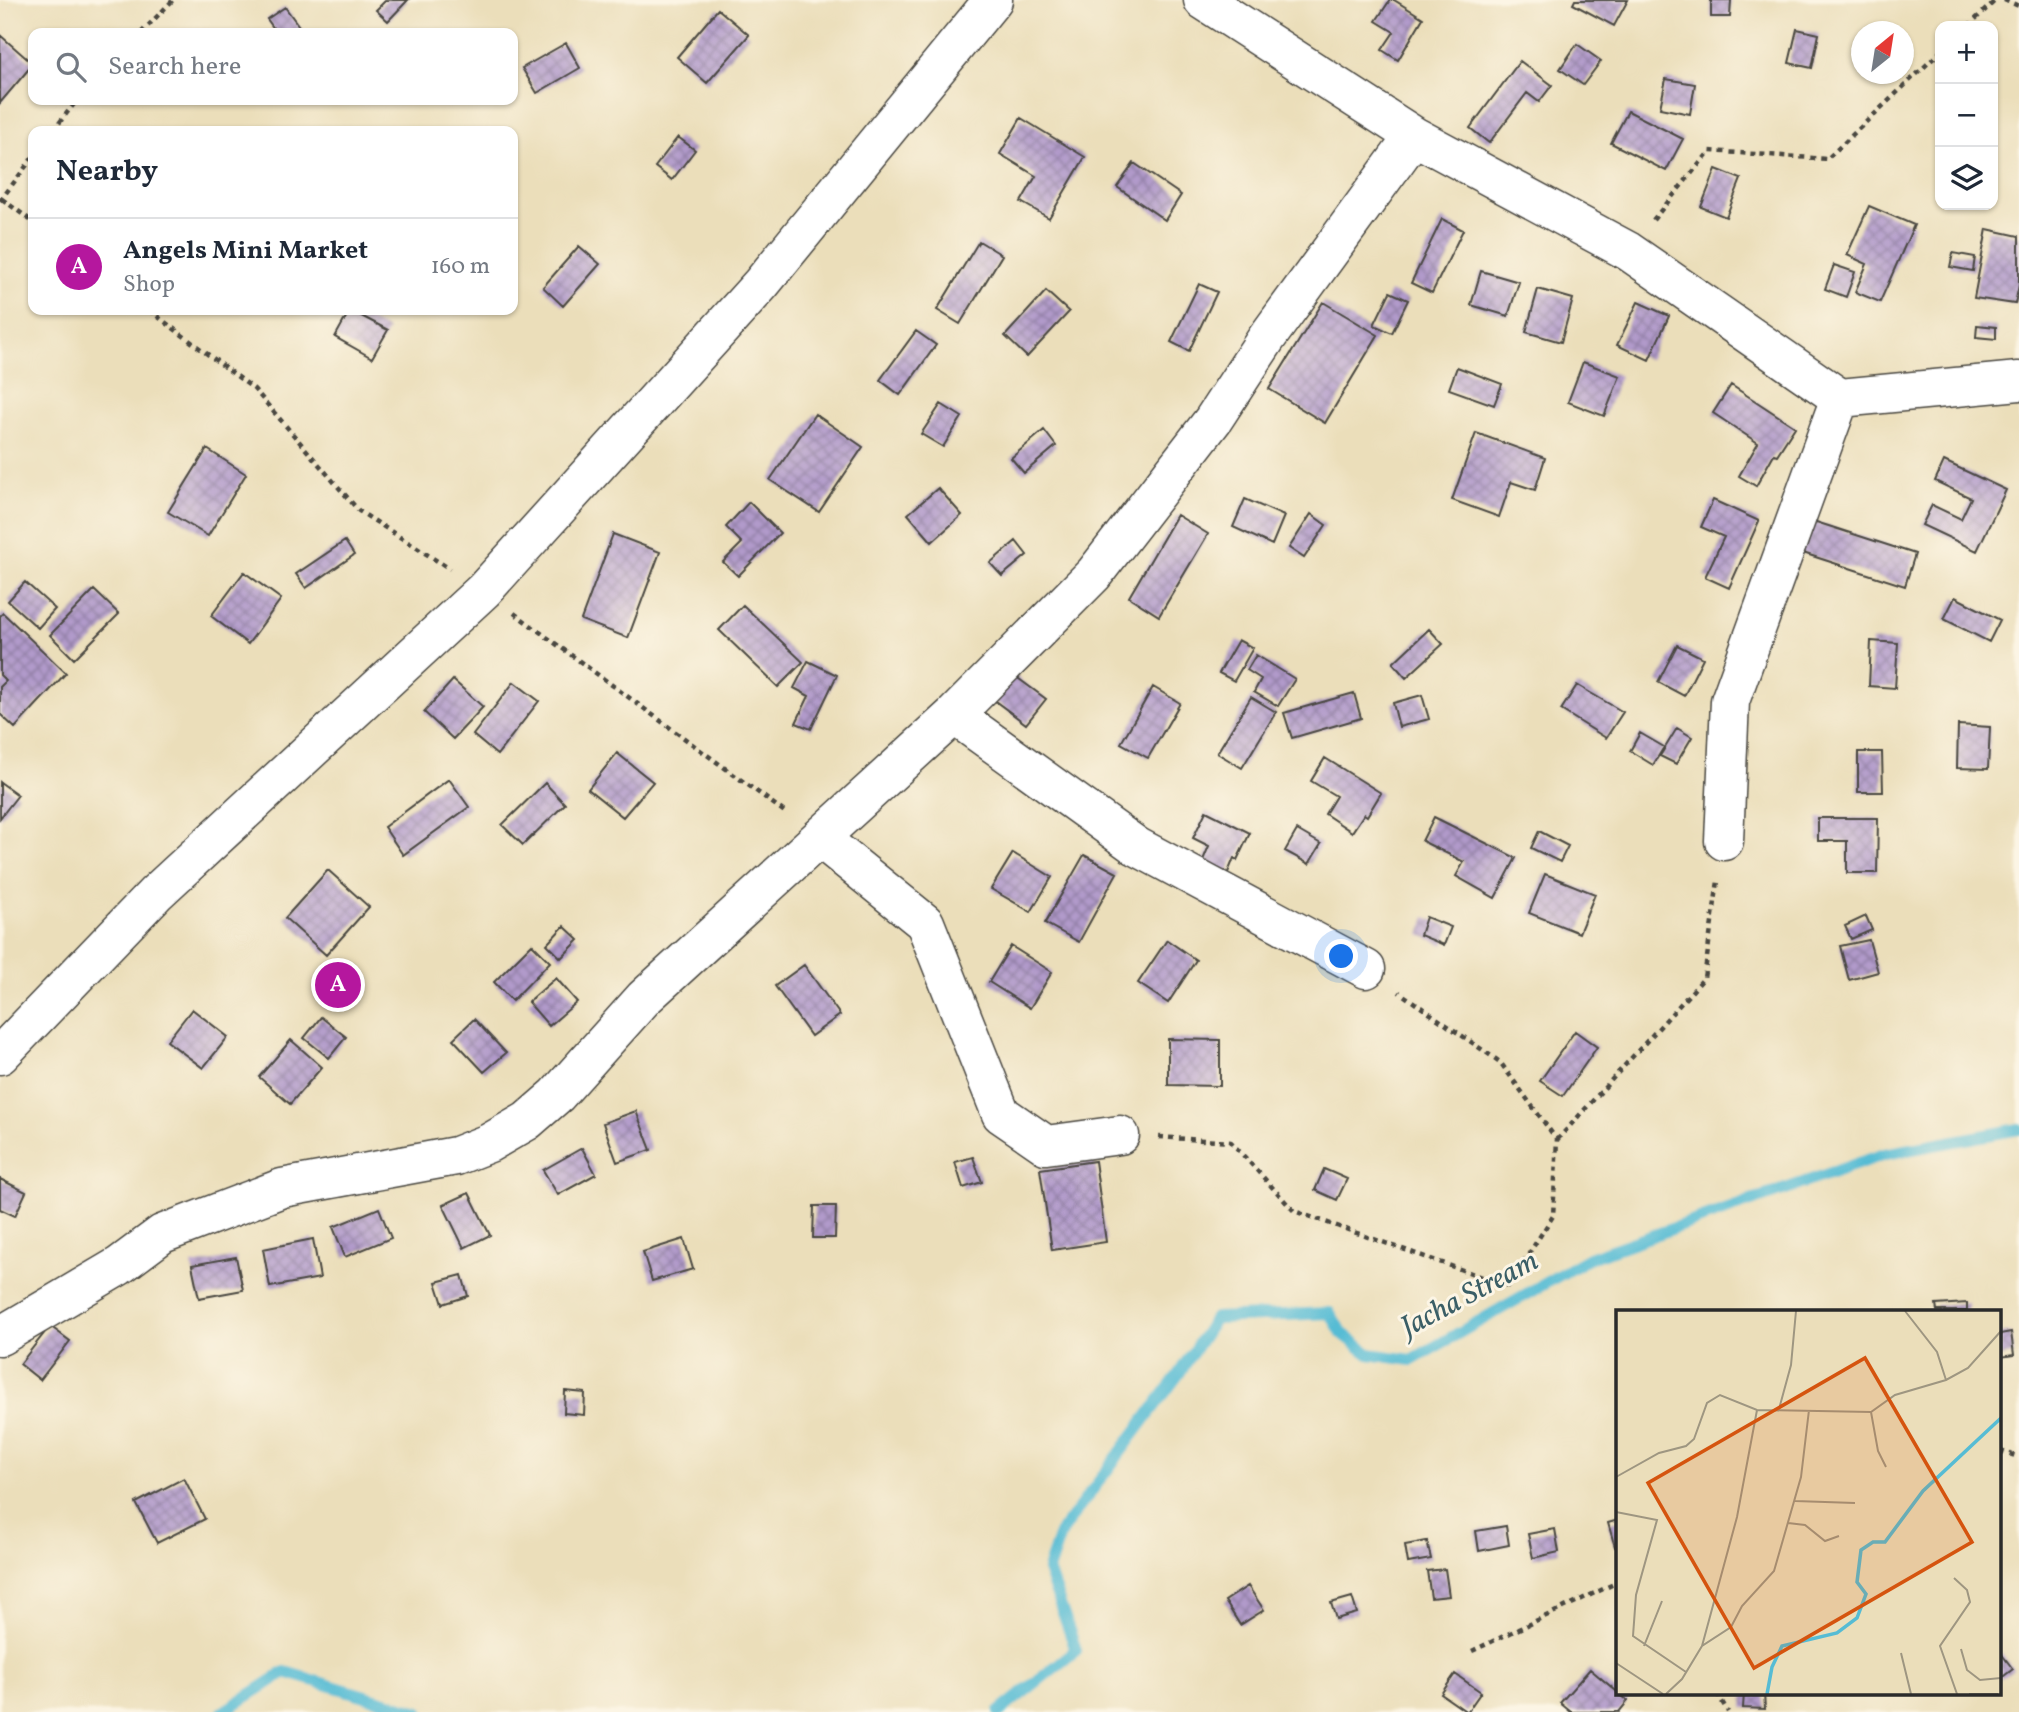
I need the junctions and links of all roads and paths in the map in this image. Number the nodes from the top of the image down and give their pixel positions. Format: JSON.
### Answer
{"nodes":[{"id":1,"x":173,"y":0,"type":"edge"},
{"id":2,"x":993,"y":0,"type":"edge"},
{"id":3,"x":1996,"y":0,"type":"edge"},
{"id":4,"x":2004,"y":0,"type":"edge"},
{"id":5,"x":1216,"y":3,"type":"edge"},
{"id":6,"x":2019,"y":6,"type":"edge"},
{"id":7,"x":1973,"y":21,"type":"edge"},
{"id":8,"x":146,"y":28,"type":"edge"},
{"id":9,"x":1935,"y":57,"type":"edge"},
{"id":10,"x":73,"y":105,"type":"edge"},
{"id":11,"x":57,"y":126,"type":"edge"},
{"id":12,"x":1414,"y":136,"type":"junction"},
{"id":13,"x":28,"y":165,"type":"edge"},
{"id":14,"x":1,"y":200,"type":"edge"},
{"id":15,"x":28,"y":219,"type":"edge"},
{"id":16,"x":1628,"y":251,"type":"junction"},
{"id":17,"x":2019,"y":381,"type":"edge"},
{"id":18,"x":1840,"y":398,"type":"junction"},
{"id":19,"x":954,"y":715,"type":"junction"},
{"id":20,"x":821,"y":839,"type":"junction"},
{"id":21,"x":1724,"y":841,"type":"joint"},
{"id":22,"x":1366,"y":969,"type":"joint"},
{"id":23,"x":0,"y":1055,"type":"edge"},
{"id":24,"x":1120,"y":1135,"type":"joint"},
{"id":25,"x":1557,"y":1140,"type":"junction"},
{"id":26,"x":0,"y":1336,"type":"edge"},
{"id":27,"x":2002,"y":1452,"type":"edge"},
{"id":28,"x":2019,"y":1457,"type":"edge"},
{"id":29,"x":1616,"y":1583,"type":"edge"},
{"id":30,"x":1472,"y":1651,"type":"dead end"},
{"id":31,"x":1718,"y":1694,"type":"edge"},
{"id":32,"x":1728,"y":1712,"type":"edge"}],
"edges":[{"from":1,"to":8,"type":"path"},
{"from":2,"to":23,"type":"street"},
{"from":3,"to":7,"type":"path"},
{"from":4,"to":6,"type":"path"},
{"from":5,"to":12,"type":"street"},
{"from":9,"to":16,"type":"path"},
{"from":10,"to":11,"type":"path"},
{"from":12,"to":16,"type":"street"},
{"from":12,"to":19,"type":"street"},
{"from":13,"to":14,"type":"path"},
{"from":14,"to":15,"type":"path"},
{"from":16,"to":18,"type":"street"},
{"from":17,"to":18,"type":"street"},
{"from":18,"to":21,"type":"street"},
{"from":19,"to":20,"type":"street"},
{"from":19,"to":22,"type":"street"},
{"from":20,"to":24,"type":"street"},
{"from":20,"to":26,"type":"street"},
{"from":21,"to":25,"type":"path"},
{"from":22,"to":25,"type":"path"},
{"from":24,"to":25,"type":"path"},
{"from":27,"to":28,"type":"path"},
{"from":29,"to":30,"type":"path"},
{"from":31,"to":32,"type":"path"}]}
